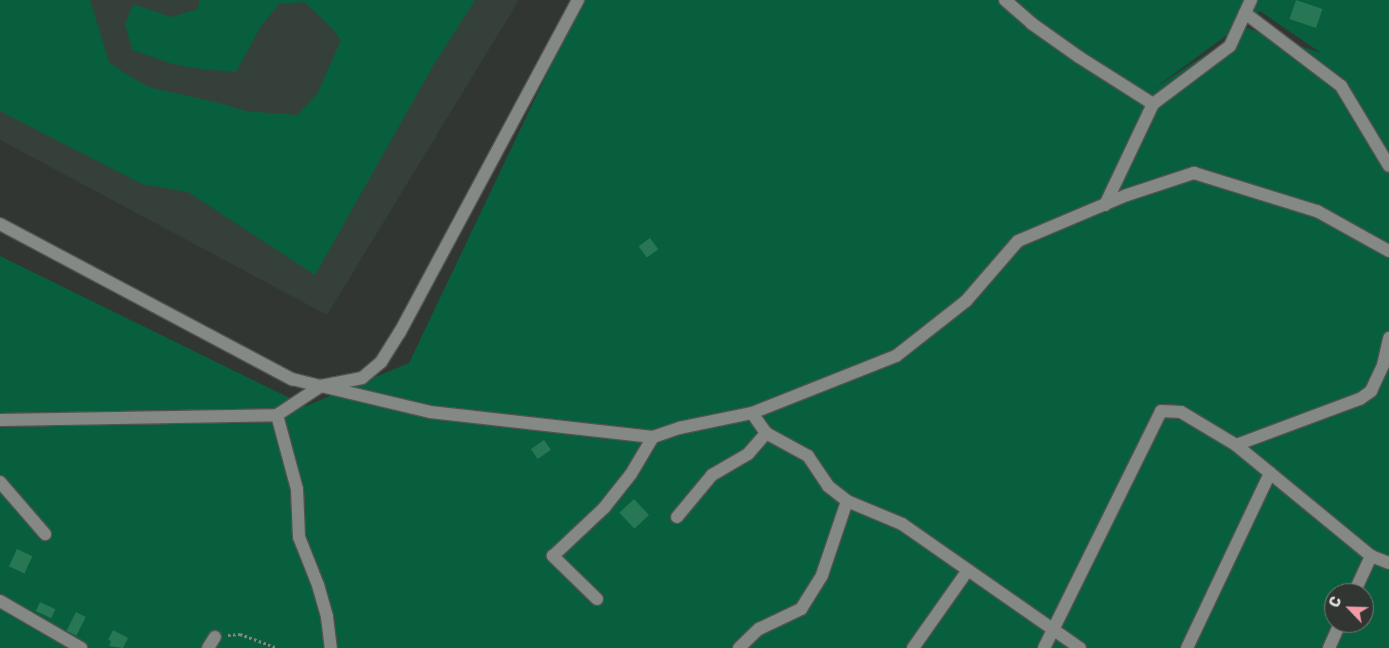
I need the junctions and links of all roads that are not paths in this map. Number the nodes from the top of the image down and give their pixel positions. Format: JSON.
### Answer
{"nodes":[{"id":1,"x":578,"y":0,"type":"edge"},
{"id":2,"x":1005,"y":0,"type":"edge"},
{"id":3,"x":1251,"y":0,"type":"edge"},
{"id":4,"x":1245,"y":13,"type":"junction"},
{"id":5,"x":1152,"y":104,"type":"junction"},
{"id":6,"x":1389,"y":166,"type":"edge"},
{"id":7,"x":1105,"y":205,"type":"junction"},
{"id":8,"x":0,"y":224,"type":"edge"},
{"id":9,"x":1389,"y":251,"type":"edge"},
{"id":10,"x":1389,"y":338,"type":"edge"},
{"id":11,"x":321,"y":386,"type":"junction"},
{"id":12,"x":752,"y":413,"type":"junction"},
{"id":13,"x":277,"y":415,"type":"junction"},
{"id":14,"x":0,"y":420,"type":"edge"},
{"id":15,"x":766,"y":433,"type":"junction"},
{"id":16,"x":653,"y":437,"type":"junction"},
{"id":17,"x":1236,"y":445,"type":"junction"},
{"id":18,"x":1270,"y":473,"type":"junction"},
{"id":19,"x":0,"y":482,"type":"edge"},
{"id":20,"x":847,"y":501,"type":"junction"},
{"id":21,"x":678,"y":517,"type":"dead end"},
{"id":22,"x":45,"y":534,"type":"dead end"},
{"id":23,"x":1370,"y":556,"type":"junction"},
{"id":24,"x":1389,"y":563,"type":"edge"},
{"id":25,"x":968,"y":570,"type":"junction"},
{"id":26,"x":1358,"y":583,"type":"edge"},
{"id":27,"x":597,"y":599,"type":"dead end"},
{"id":28,"x":0,"y":601,"type":"edge"},
{"id":29,"x":1052,"y":630,"type":"junction"},
{"id":30,"x":1336,"y":633,"type":"edge"},
{"id":31,"x":81,"y":648,"type":"edge"},
{"id":32,"x":331,"y":648,"type":"edge"},
{"id":33,"x":739,"y":648,"type":"edge"},
{"id":34,"x":913,"y":648,"type":"edge"},
{"id":35,"x":1044,"y":648,"type":"edge"},
{"id":36,"x":1080,"y":648,"type":"edge"},
{"id":37,"x":1187,"y":648,"type":"edge"},
{"id":38,"x":1329,"y":648,"type":"edge"}],
"edges":[{"from":1,"to":11,"type":"lane"},
{"from":2,"to":5,"type":"lane"},
{"from":3,"to":4,"type":"lane"},
{"from":4,"to":5,"type":"lane"},
{"from":4,"to":6,"type":"lane"},
{"from":5,"to":7,"type":"lane"},
{"from":7,"to":9,"type":"lane"},
{"from":7,"to":12,"type":"lane"},
{"from":8,"to":11,"type":"lane"},
{"from":10,"to":17,"type":"lane"},
{"from":11,"to":13,"type":"lane"},
{"from":11,"to":16,"type":"lane"},
{"from":12,"to":15,"type":"lane"},
{"from":12,"to":16,"type":"lane"},
{"from":13,"to":14,"type":"lane"},
{"from":13,"to":32,"type":"lane"},
{"from":15,"to":20,"type":"lane"},
{"from":15,"to":21,"type":"lane"},
{"from":16,"to":27,"type":"lane"},
{"from":17,"to":18,"type":"lane"},
{"from":17,"to":29,"type":"lane"},
{"from":18,"to":23,"type":"lane"},
{"from":18,"to":37,"type":"lane"},
{"from":19,"to":22,"type":"lane"},
{"from":20,"to":25,"type":"lane"},
{"from":20,"to":33,"type":"lane"},
{"from":23,"to":24,"type":"lane"},
{"from":23,"to":26,"type":"lane"},
{"from":25,"to":29,"type":"lane"},
{"from":25,"to":34,"type":"lane"},
{"from":28,"to":31,"type":"lane"},
{"from":29,"to":35,"type":"lane"},
{"from":29,"to":36,"type":"lane"},
{"from":30,"to":38,"type":"lane"}]}
